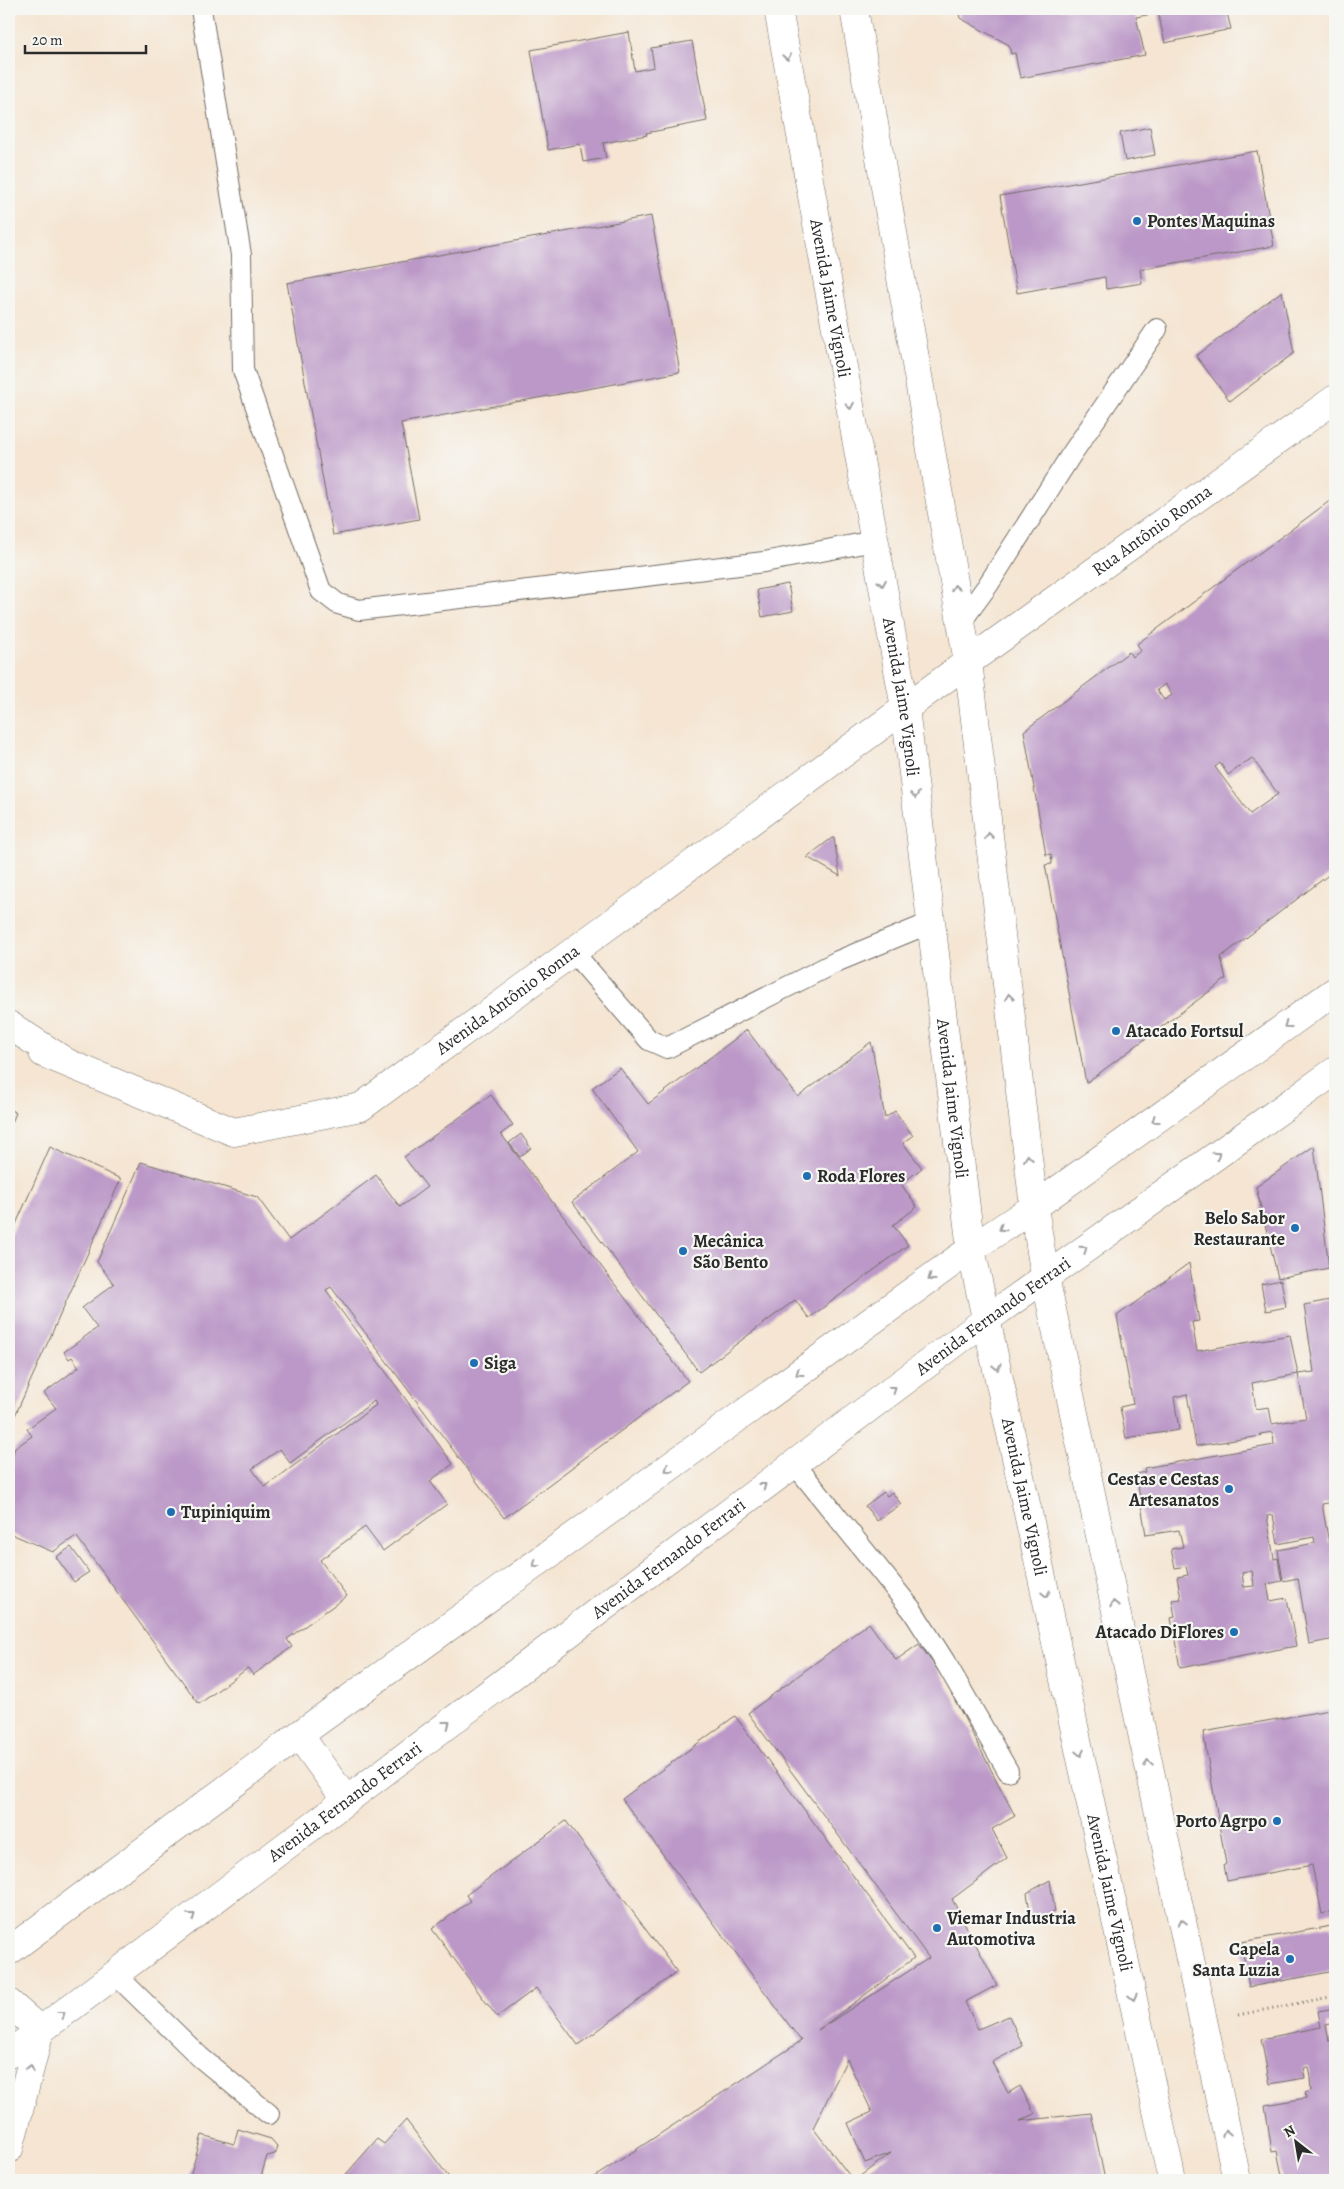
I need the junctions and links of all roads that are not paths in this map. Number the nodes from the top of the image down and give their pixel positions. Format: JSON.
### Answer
{"nodes":[{"id":1,"x":200,"y":9,"type":"edge"},
{"id":2,"x":778,"y":9,"type":"edge"},
{"id":3,"x":854,"y":9,"type":"edge"},
{"id":4,"x":1157,"y":329,"type":"dead end"},
{"id":5,"x":1335,"y":399,"type":"edge"},
{"id":6,"x":874,"y":541,"type":"junction"},
{"id":7,"x":961,"y":622,"type":"junction"},
{"id":8,"x":968,"y":662,"type":"junction"},
{"id":9,"x":905,"y":708,"type":"junction"},
{"id":10,"x":930,"y":923,"type":"junction"},
{"id":11,"x":573,"y":952,"type":"junction"},
{"id":12,"x":1332,"y":993,"type":"edge"},
{"id":13,"x":9,"y":1025,"type":"edge"},
{"id":14,"x":9,"y":1040,"type":"edge"},
{"id":15,"x":66,"y":1062,"type":"junction"},
{"id":16,"x":1335,"y":1071,"type":"edge"},
{"id":17,"x":1034,"y":1207,"type":"junction"},
{"id":18,"x":970,"y":1249,"type":"junction"},
{"id":19,"x":1045,"y":1277,"type":"junction"},
{"id":20,"x":987,"y":1319,"type":"junction"},
{"id":21,"x":794,"y":1463,"type":"junction"},
{"id":22,"x":299,"y":1735,"type":"junction"},
{"id":23,"x":1008,"y":1771,"type":"dead end"},
{"id":24,"x":346,"y":1800,"type":"junction"},
{"id":25,"x":9,"y":1951,"type":"edge"},
{"id":26,"x":115,"y":1974,"type":"junction"},
{"id":27,"x":9,"y":2003,"type":"edge"},
{"id":28,"x":40,"y":2030,"type":"junction"},
{"id":29,"x":9,"y":2054,"type":"edge"},
{"id":30,"x":269,"y":2114,"type":"dead end"},
{"id":31,"x":9,"y":2150,"type":"edge"},
{"id":32,"x":1172,"y":2180,"type":"edge"},
{"id":33,"x":1236,"y":2180,"type":"edge"}],
"edges":[{"from":1,"to":6,"type":"lane"},
{"from":2,"to":6,"type":"main road","name":"Avenida Jaime Vignoli","one_way":true},
{"from":7,"to":3,"type":"main road","one_way":true},
{"from":4,"to":7,"type":"lane"},
{"from":5,"to":8,"type":"main road","name":"Rua Antônio Ronna"},
{"from":6,"to":9,"type":"main road","name":"Avenida Jaime Vignoli","one_way":true},
{"from":7,"to":8,"type":"main road"},
{"from":8,"to":9,"type":"main road","name":"Rua Antônio Ronna"},
{"from":17,"to":8,"type":"main road","one_way":true},
{"from":9,"to":10,"type":"main road","name":"Avenida Jaime Vignoli","one_way":true},
{"from":9,"to":11,"type":"main road","name":"Avenida Antônio Ronna"},
{"from":10,"to":11,"type":"lane"},
{"from":10,"to":18,"type":"main road","name":"Avenida Jaime Vignoli"},
{"from":11,"to":15,"type":"main road","name":"Avenida Antônio Ronna"},
{"from":12,"to":17,"type":"main road","one_way":true},
{"from":13,"to":15,"type":"main road"},
{"from":14,"to":15,"type":"main road"},
{"from":19,"to":16,"type":"main road","name":"Avenida Fernando Ferrari","one_way":true},
{"from":17,"to":18,"type":"main road","one_way":true},
{"from":17,"to":19,"type":"main road"},
{"from":18,"to":20,"type":"main road","name":"Avenida Jaime Vignoli"},
{"from":18,"to":22,"type":"main road","one_way":true},
{"from":19,"to":20,"type":"main road","name":"Avenida Fernando Ferrari"},
{"from":33,"to":19,"type":"main road","one_way":true},
{"from":21,"to":20,"type":"main road","name":"Avenida Fernando Ferrari","one_way":true},
{"from":20,"to":32,"type":"main road","name":"Avenida Jaime Vignoli","one_way":true},
{"from":21,"to":23,"type":"lane"},
{"from":24,"to":21,"type":"main road","name":"Avenida Fernando Ferrari","one_way":true},
{"from":22,"to":24,"type":"main road"},
{"from":22,"to":25,"type":"main road"},
{"from":26,"to":24,"type":"main road","name":"Avenida Fernando Ferrari","one_way":true},
{"from":28,"to":26,"type":"main road","name":"Avenida Fernando Ferrari","one_way":true},
{"from":26,"to":30,"type":"lane"},
{"from":27,"to":28,"type":"main road"},
{"from":28,"to":29,"type":"main road","name":"Avenida Fernando Ferrari"},
{"from":31,"to":28,"type":"main road","one_way":true}]}
